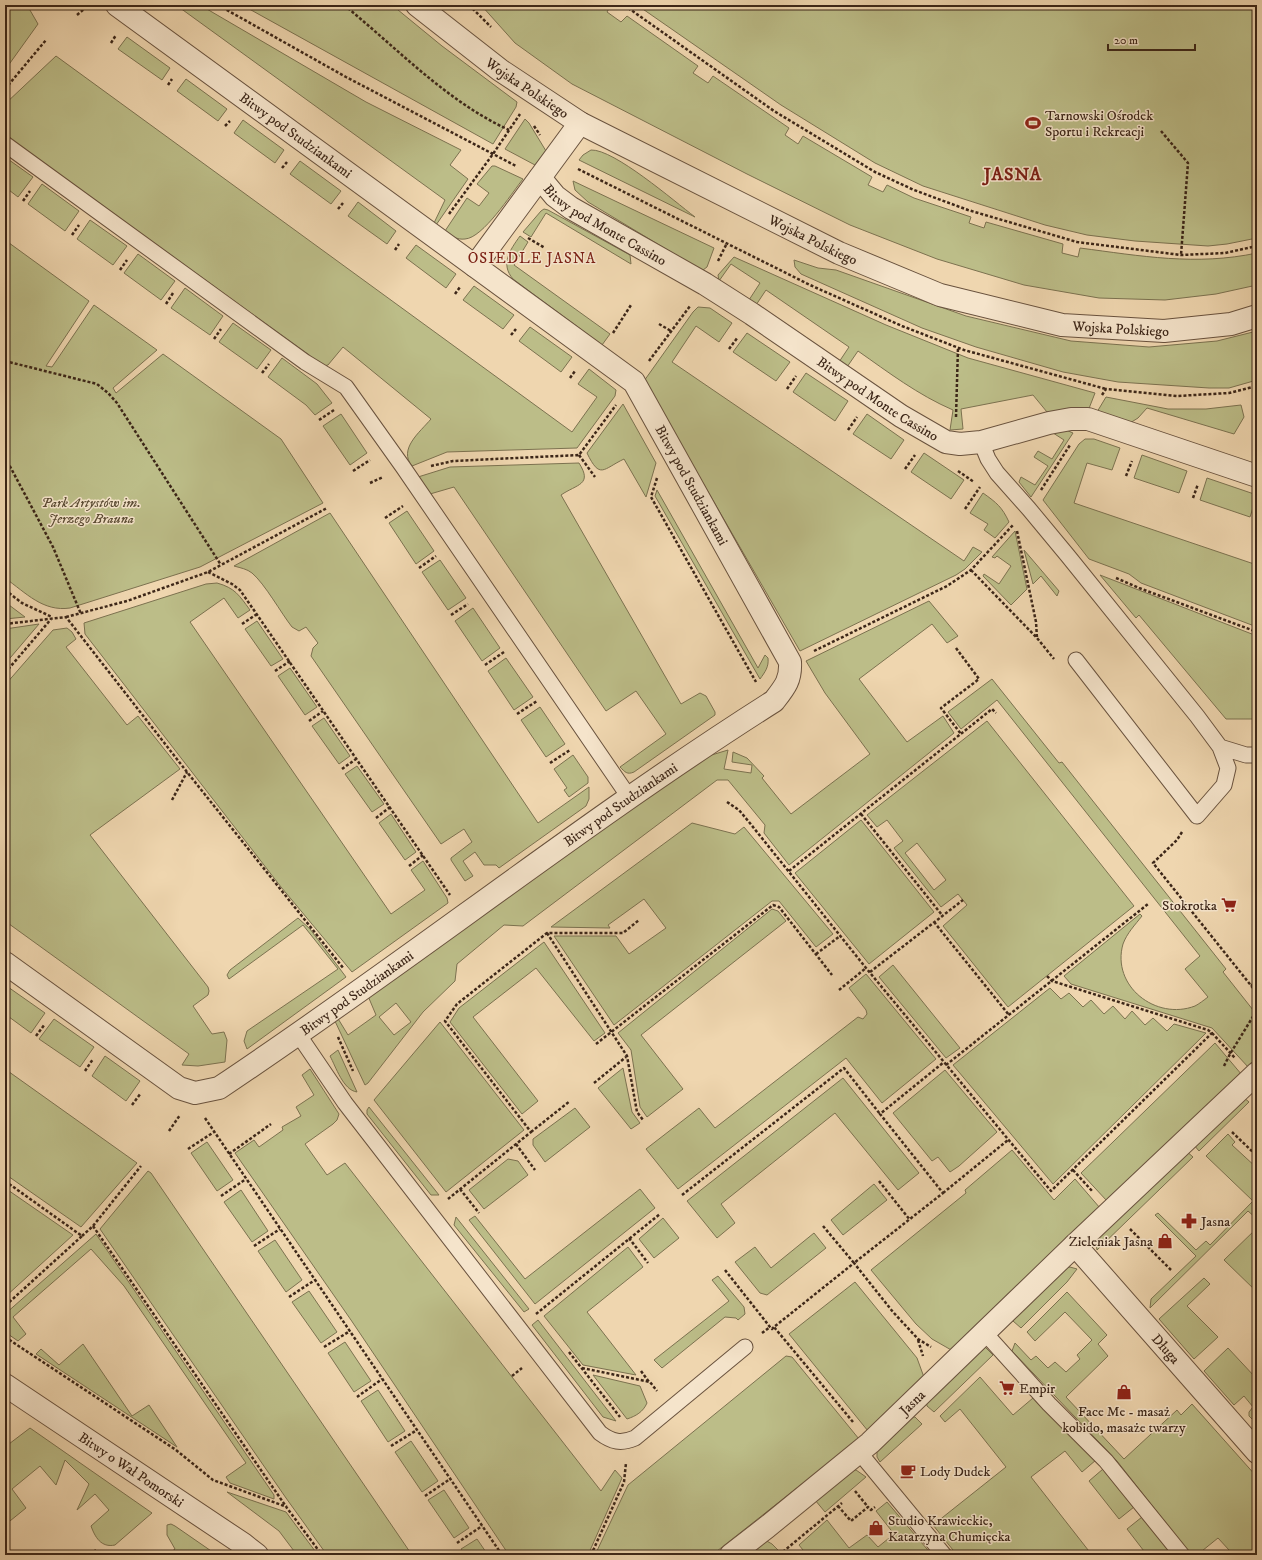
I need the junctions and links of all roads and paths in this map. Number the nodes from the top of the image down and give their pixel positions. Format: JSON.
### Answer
{"nodes":[{"id":1,"x":89,"y":5,"type":"edge"},
{"id":2,"x":117,"y":5,"type":"edge"},
{"id":3,"x":218,"y":5,"type":"edge"},
{"id":4,"x":344,"y":5,"type":"edge"},
{"id":5,"x":417,"y":5,"type":"edge"},
{"id":6,"x":624,"y":5,"type":"edge"},
{"id":7,"x":77,"y":15,"type":"dead end"},
{"id":8,"x":46,"y":40,"type":"dead end"},
{"id":9,"x":5,"y":89,"type":"edge"},
{"id":10,"x":528,"y":102,"type":"junction"},
{"id":11,"x":580,"y":123,"type":"junction"},
{"id":12,"x":509,"y":130,"type":"junction"},
{"id":13,"x":1161,"y":131,"type":"dead end"},
{"id":14,"x":5,"y":144,"type":"edge"},
{"id":15,"x":493,"y":154,"type":"junction"},
{"id":16,"x":555,"y":158,"type":"junction"},
{"id":17,"x":540,"y":178,"type":"junction"},
{"id":18,"x":434,"y":236,"type":"junction"},
{"id":19,"x":1257,"y":246,"type":"edge"},
{"id":20,"x":1181,"y":255,"type":"junction"},
{"id":21,"x":476,"y":266,"type":"junction"},
{"id":22,"x":1257,"y":316,"type":"edge"},
{"id":23,"x":659,"y":324,"type":"dead end"},
{"id":24,"x":671,"y":331,"type":"dead end"},
{"id":25,"x":958,"y":347,"type":"junction"},
{"id":26,"x":5,"y":361,"type":"edge"},
{"id":27,"x":1257,"y":386,"type":"edge"},
{"id":28,"x":1106,"y":389,"type":"junction"},
{"id":29,"x":339,"y":406,"type":"dead end"},
{"id":30,"x":1088,"y":419,"type":"junction"},
{"id":31,"x":319,"y":420,"type":"dead end"},
{"id":32,"x":971,"y":443,"type":"junction"},
{"id":33,"x":917,"y":452,"type":"dead end"},
{"id":34,"x":579,"y":455,"type":"dead end"},
{"id":35,"x":5,"y":457,"type":"edge"},
{"id":36,"x":374,"y":457,"type":"dead end"},
{"id":37,"x":905,"y":469,"type":"dead end"},
{"id":38,"x":354,"y":471,"type":"dead end"},
{"id":39,"x":960,"y":473,"type":"dead end"},
{"id":40,"x":1257,"y":476,"type":"edge"},
{"id":41,"x":595,"y":477,"type":"dead end"},
{"id":42,"x":657,"y":477,"type":"dead end"},
{"id":43,"x":980,"y":486,"type":"dead end"},
{"id":44,"x":407,"y":504,"type":"dead end"},
{"id":45,"x":327,"y":508,"type":"dead end"},
{"id":46,"x":965,"y":509,"type":"dead end"},
{"id":47,"x":1029,"y":509,"type":"junction"},
{"id":48,"x":386,"y":518,"type":"dead end"},
{"id":49,"x":440,"y":554,"type":"dead end"},
{"id":50,"x":221,"y":564,"type":"junction"},
{"id":51,"x":419,"y":568,"type":"dead end"},
{"id":52,"x":208,"y":572,"type":"junction"},
{"id":53,"x":1112,"y":576,"type":"dead end"},
{"id":54,"x":5,"y":590,"type":"edge"},
{"id":55,"x":472,"y":601,"type":"dead end"},
{"id":56,"x":81,"y":614,"type":"junction"},
{"id":57,"x":257,"y":614,"type":"junction"},
{"id":58,"x":451,"y":615,"type":"dead end"},
{"id":59,"x":66,"y":616,"type":"junction"},
{"id":60,"x":52,"y":617,"type":"junction"},
{"id":61,"x":5,"y":624,"type":"edge"},
{"id":62,"x":242,"y":624,"type":"dead end"},
{"id":63,"x":1257,"y":632,"type":"edge"},
{"id":64,"x":956,"y":648,"type":"dead end"},
{"id":65,"x":506,"y":651,"type":"dead end"},
{"id":66,"x":1076,"y":660,"type":"dead end"},
{"id":67,"x":290,"y":661,"type":"junction"},
{"id":68,"x":790,"y":662,"type":"junction"},
{"id":69,"x":485,"y":665,"type":"dead end"},
{"id":70,"x":274,"y":671,"type":"dead end"},
{"id":71,"x":5,"y":673,"type":"edge"},
{"id":72,"x":759,"y":686,"type":"dead end"},
{"id":73,"x":539,"y":699,"type":"dead end"},
{"id":74,"x":323,"y":710,"type":"junction"},
{"id":75,"x":996,"y":713,"type":"dead end"},
{"id":76,"x":517,"y":714,"type":"dead end"},
{"id":77,"x":309,"y":721,"type":"dead end"},
{"id":78,"x":961,"y":734,"type":"junction"},
{"id":79,"x":1220,"y":747,"type":"junction"},
{"id":80,"x":576,"y":754,"type":"dead end"},
{"id":81,"x":1257,"y":756,"type":"edge"},
{"id":82,"x":356,"y":759,"type":"junction"},
{"id":83,"x":550,"y":763,"type":"dead end"},
{"id":84,"x":342,"y":769,"type":"dead end"},
{"id":85,"x":187,"y":772,"type":"junction"},
{"id":86,"x":629,"y":797,"type":"junction"},
{"id":87,"x":172,"y":800,"type":"dead end"},
{"id":88,"x":727,"y":802,"type":"dead end"},
{"id":89,"x":390,"y":807,"type":"junction"},
{"id":90,"x":861,"y":814,"type":"junction"},
{"id":91,"x":1197,"y":816,"type":"junction"},
{"id":92,"x":376,"y":818,"type":"dead end"},
{"id":93,"x":423,"y":856,"type":"junction"},
{"id":94,"x":409,"y":866,"type":"dead end"},
{"id":95,"x":789,"y":871,"type":"junction"},
{"id":96,"x":451,"y":897,"type":"dead end"},
{"id":97,"x":962,"y":900,"type":"dead end"},
{"id":98,"x":1148,"y":904,"type":"dead end"},
{"id":99,"x":942,"y":916,"type":"junction"},
{"id":100,"x":640,"y":920,"type":"dead end"},
{"id":101,"x":934,"y":922,"type":"junction"},
{"id":102,"x":546,"y":933,"type":"junction"},
{"id":103,"x":840,"y":936,"type":"junction"},
{"id":104,"x":816,"y":954,"type":"junction"},
{"id":105,"x":5,"y":963,"type":"edge"},
{"id":106,"x":866,"y":968,"type":"junction"},
{"id":107,"x":870,"y":972,"type":"junction"},
{"id":108,"x":832,"y":975,"type":"dead end"},
{"id":109,"x":1047,"y":976,"type":"dead end"},
{"id":110,"x":1052,"y":981,"type":"junction"},
{"id":111,"x":1257,"y":981,"type":"edge"},
{"id":112,"x":1251,"y":986,"type":"junction"},
{"id":113,"x":360,"y":990,"type":"junction"},
{"id":114,"x":839,"y":990,"type":"dead end"},
{"id":115,"x":1257,"y":993,"type":"edge"},
{"id":116,"x":326,"y":1014,"type":"junction"},
{"id":117,"x":1009,"y":1015,"type":"junction"},
{"id":118,"x":612,"y":1032,"type":"junction"},
{"id":119,"x":1212,"y":1033,"type":"junction"},
{"id":120,"x":298,"y":1034,"type":"junction"},
{"id":121,"x":596,"y":1044,"type":"dead end"},
{"id":122,"x":627,"y":1056,"type":"junction"},
{"id":123,"x":944,"y":1062,"type":"junction"},
{"id":124,"x":946,"y":1065,"type":"junction"},
{"id":125,"x":354,"y":1075,"type":"dead end"},
{"id":126,"x":1254,"y":1075,"type":"edge"},
{"id":127,"x":594,"y":1083,"type":"dead end"},
{"id":128,"x":570,"y":1101,"type":"dead end"},
{"id":129,"x":183,"y":1112,"type":"dead end"},
{"id":130,"x":201,"y":1113,"type":"dead end"},
{"id":131,"x":880,"y":1114,"type":"junction"},
{"id":132,"x":643,"y":1120,"type":"dead end"},
{"id":133,"x":271,"y":1124,"type":"dead end"},
{"id":134,"x":1229,"y":1129,"type":"dead end"},
{"id":135,"x":169,"y":1131,"type":"dead end"},
{"id":136,"x":214,"y":1132,"type":"junction"},
{"id":137,"x":531,"y":1132,"type":"junction"},
{"id":138,"x":1008,"y":1140,"type":"junction"},
{"id":139,"x":516,"y":1144,"type":"junction"},
{"id":140,"x":188,"y":1149,"type":"dead end"},
{"id":141,"x":229,"y":1154,"type":"junction"},
{"id":142,"x":1257,"y":1156,"type":"edge"},
{"id":143,"x":141,"y":1166,"type":"dead end"},
{"id":144,"x":534,"y":1170,"type":"dead end"},
{"id":145,"x":246,"y":1179,"type":"junction"},
{"id":146,"x":5,"y":1181,"type":"edge"},
{"id":147,"x":879,"y":1181,"type":"dead end"},
{"id":148,"x":460,"y":1189,"type":"junction"},
{"id":149,"x":943,"y":1193,"type":"junction"},
{"id":150,"x":682,"y":1195,"type":"dead end"},
{"id":151,"x":221,"y":1196,"type":"dead end"},
{"id":152,"x":448,"y":1200,"type":"dead end"},
{"id":153,"x":479,"y":1213,"type":"dead end"},
{"id":154,"x":660,"y":1214,"type":"dead end"},
{"id":155,"x":910,"y":1220,"type":"junction"},
{"id":156,"x":93,"y":1226,"type":"junction"},
{"id":157,"x":823,"y":1226,"type":"dead end"},
{"id":158,"x":1128,"y":1227,"type":"dead end"},
{"id":159,"x":280,"y":1229,"type":"junction"},
{"id":160,"x":82,"y":1236,"type":"junction"},
{"id":161,"x":629,"y":1238,"type":"junction"},
{"id":162,"x":1075,"y":1244,"type":"junction"},
{"id":163,"x":254,"y":1246,"type":"dead end"},
{"id":164,"x":648,"y":1263,"type":"dead end"},
{"id":165,"x":854,"y":1263,"type":"junction"},
{"id":166,"x":725,"y":1270,"type":"dead end"},
{"id":167,"x":1171,"y":1270,"type":"dead end"},
{"id":168,"x":315,"y":1280,"type":"junction"},
{"id":169,"x":289,"y":1297,"type":"dead end"},
{"id":170,"x":5,"y":1306,"type":"edge"},
{"id":171,"x":518,"y":1327,"type":"junction"},
{"id":172,"x":774,"y":1327,"type":"junction"},
{"id":173,"x":350,"y":1331,"type":"junction"},
{"id":174,"x":984,"y":1332,"type":"junction"},
{"id":175,"x":5,"y":1337,"type":"edge"},
{"id":176,"x":324,"y":1347,"type":"dead end"},
{"id":177,"x":745,"y":1347,"type":"dead end"},
{"id":178,"x":955,"y":1360,"type":"junction"},
{"id":179,"x":581,"y":1368,"type":"dead end"},
{"id":180,"x":641,"y":1371,"type":"dead end"},
{"id":181,"x":382,"y":1379,"type":"junction"},
{"id":182,"x":650,"y":1382,"type":"junction"},
{"id":183,"x":5,"y":1385,"type":"edge"},
{"id":184,"x":357,"y":1396,"type":"dead end"},
{"id":185,"x":671,"y":1408,"type":"junction"},
{"id":186,"x":416,"y":1430,"type":"junction"},
{"id":187,"x":628,"y":1441,"type":"junction"},
{"id":188,"x":391,"y":1446,"type":"dead end"},
{"id":189,"x":865,"y":1448,"type":"junction"},
{"id":190,"x":1257,"y":1452,"type":"edge"},
{"id":191,"x":450,"y":1479,"type":"junction"},
{"id":192,"x":855,"y":1491,"type":"dead end"},
{"id":193,"x":892,"y":1493,"type":"junction"},
{"id":194,"x":425,"y":1496,"type":"dead end"},
{"id":195,"x":838,"y":1506,"type":"dead end"},
{"id":196,"x":868,"y":1507,"type":"junction"},
{"id":197,"x":287,"y":1508,"type":"junction"},
{"id":198,"x":482,"y":1526,"type":"junction"},
{"id":199,"x":457,"y":1543,"type":"dead end"},
{"id":200,"x":96,"y":1550,"type":"dead end"},
{"id":201,"x":91,"y":1555,"type":"edge"},
{"id":202,"x":257,"y":1555,"type":"edge"},
{"id":203,"x":322,"y":1555,"type":"edge"},
{"id":204,"x":502,"y":1555,"type":"edge"},
{"id":205,"x":591,"y":1555,"type":"edge"},
{"id":206,"x":731,"y":1555,"type":"edge"},
{"id":207,"x":944,"y":1555,"type":"edge"},
{"id":208,"x":1182,"y":1555,"type":"edge"}],
"edges":[{"from":1,"to":7,"type":"path"},
{"from":2,"to":18,"type":"street","name":"Bitwy pod Studziankami"},
{"from":3,"to":15,"type":"path"},
{"from":4,"to":12,"type":"path"},
{"from":5,"to":10,"type":"street","name":"Wojska Polskiego"},
{"from":6,"to":20,"type":"path"},
{"from":8,"to":9,"type":"path"},
{"from":10,"to":11,"type":"street","name":"Wojska Polskiego"},
{"from":10,"to":12,"type":"path"},
{"from":10,"to":16,"type":"path"},
{"from":11,"to":16,"type":"street"},
{"from":11,"to":22,"type":"street","name":"Wojska Polskiego"},
{"from":12,"to":15,"type":"path"},
{"from":13,"to":20,"type":"path"},
{"from":14,"to":86,"type":"lane"},
{"from":15,"to":17,"type":"path"},
{"from":15,"to":18,"type":"path"},
{"from":16,"to":17,"type":"street"},
{"from":16,"to":25,"type":"path"},
{"from":17,"to":21,"type":"street"},
{"from":17,"to":32,"type":"street","name":"Bitwy pod Monte Cassino"},
{"from":18,"to":21,"type":"street","name":"Bitwy pod Studziankami"},
{"from":19,"to":20,"type":"path"},
{"from":21,"to":68,"type":"street","name":"Bitwy pod Studziankami"},
{"from":23,"to":24,"type":"path"},
{"from":25,"to":28,"type":"path"},
{"from":25,"to":32,"type":"path"},
{"from":26,"to":50,"type":"path"},
{"from":27,"to":28,"type":"path"},
{"from":28,"to":30,"type":"path"},
{"from":29,"to":31,"type":"path"},
{"from":30,"to":32,"type":"street","name":"Bitwy pod Monte Cassino"},
{"from":30,"to":40,"type":"street","name":"Bitwy pod Monte Cassino"},
{"from":30,"to":47,"type":"path"},
{"from":32,"to":39,"type":"path"},
{"from":32,"to":47,"type":"lane"},
{"from":33,"to":37,"type":"path"},
{"from":34,"to":41,"type":"path"},
{"from":35,"to":56,"type":"path"},
{"from":36,"to":38,"type":"path"},
{"from":42,"to":72,"type":"path"},
{"from":43,"to":46,"type":"path"},
{"from":44,"to":48,"type":"path"},
{"from":45,"to":50,"type":"path"},
{"from":47,"to":68,"type":"path"},
{"from":47,"to":79,"type":"lane"},
{"from":49,"to":51,"type":"path"},
{"from":50,"to":52,"type":"path"},
{"from":52,"to":56,"type":"path"},
{"from":52,"to":57,"type":"path"},
{"from":53,"to":63,"type":"path"},
{"from":54,"to":60,"type":"path"},
{"from":55,"to":58,"type":"path"},
{"from":56,"to":59,"type":"path"},
{"from":57,"to":62,"type":"path"},
{"from":57,"to":67,"type":"path"},
{"from":59,"to":60,"type":"path"},
{"from":59,"to":85,"type":"path"},
{"from":60,"to":61,"type":"path"},
{"from":60,"to":71,"type":"path"},
{"from":64,"to":78,"type":"path"},
{"from":65,"to":69,"type":"path"},
{"from":66,"to":91,"type":"lane"},
{"from":67,"to":70,"type":"path"},
{"from":67,"to":74,"type":"path"},
{"from":68,"to":86,"type":"street","name":"Bitwy pod Studziankami"},
{"from":73,"to":76,"type":"path"},
{"from":74,"to":77,"type":"path"},
{"from":74,"to":82,"type":"path"},
{"from":75,"to":78,"type":"path"},
{"from":78,"to":90,"type":"path"},
{"from":79,"to":81,"type":"lane"},
{"from":79,"to":91,"type":"lane"},
{"from":80,"to":83,"type":"path"},
{"from":82,"to":84,"type":"path"},
{"from":82,"to":89,"type":"path"},
{"from":85,"to":87,"type":"path"},
{"from":85,"to":113,"type":"path"},
{"from":86,"to":113,"type":"street","name":"Bitwy pod Studziankami"},
{"from":88,"to":95,"type":"path"},
{"from":89,"to":92,"type":"path"},
{"from":89,"to":93,"type":"path"},
{"from":90,"to":95,"type":"path"},
{"from":90,"to":99,"type":"path"},
{"from":91,"to":112,"type":"path"},
{"from":93,"to":94,"type":"path"},
{"from":93,"to":96,"type":"path"},
{"from":95,"to":103,"type":"path"},
{"from":97,"to":99,"type":"path"},
{"from":98,"to":110,"type":"path"},
{"from":99,"to":101,"type":"path"},
{"from":100,"to":102,"type":"path"},
{"from":101,"to":107,"type":"path"},
{"from":101,"to":117,"type":"path"},
{"from":102,"to":118,"type":"path"},
{"from":102,"to":137,"type":"path"},
{"from":103,"to":104,"type":"path"},
{"from":103,"to":106,"type":"path"},
{"from":104,"to":108,"type":"path"},
{"from":104,"to":118,"type":"path"},
{"from":105,"to":120,"type":"street","name":"Bitwy pod Studziankami"},
{"from":106,"to":107,"type":"path"},
{"from":106,"to":114,"type":"path"},
{"from":107,"to":123,"type":"path"},
{"from":109,"to":110,"type":"path"},
{"from":110,"to":117,"type":"path"},
{"from":110,"to":119,"type":"path"},
{"from":111,"to":112,"type":"path"},
{"from":112,"to":115,"type":"path"},
{"from":113,"to":116,"type":"street","name":"Bitwy pod Studziankami"},
{"from":116,"to":120,"type":"street","name":"Bitwy pod Studziankami"},
{"from":116,"to":125,"type":"path"},
{"from":117,"to":124,"type":"path"},
{"from":118,"to":121,"type":"path"},
{"from":118,"to":122,"type":"path"},
{"from":119,"to":126,"type":"path"},
{"from":119,"to":138,"type":"path"},
{"from":120,"to":171,"type":"lane"},
{"from":122,"to":127,"type":"path"},
{"from":122,"to":132,"type":"path"},
{"from":123,"to":124,"type":"path"},
{"from":123,"to":131,"type":"path"},
{"from":124,"to":138,"type":"path"},
{"from":126,"to":162,"type":"street","name":"Jasna"},
{"from":128,"to":137,"type":"path"},
{"from":129,"to":135,"type":"path"},
{"from":130,"to":136,"type":"path"},
{"from":131,"to":149,"type":"path"},
{"from":131,"to":150,"type":"path"},
{"from":133,"to":141,"type":"path"},
{"from":134,"to":142,"type":"path"},
{"from":136,"to":140,"type":"path"},
{"from":136,"to":141,"type":"path"},
{"from":137,"to":139,"type":"path"},
{"from":138,"to":149,"type":"path"},
{"from":139,"to":144,"type":"path"},
{"from":139,"to":148,"type":"path"},
{"from":141,"to":145,"type":"path"},
{"from":143,"to":156,"type":"path"},
{"from":145,"to":151,"type":"path"},
{"from":145,"to":159,"type":"path"},
{"from":146,"to":160,"type":"path"},
{"from":147,"to":155,"type":"path"},
{"from":148,"to":152,"type":"path"},
{"from":148,"to":153,"type":"path"},
{"from":149,"to":155,"type":"path"},
{"from":154,"to":161,"type":"path"},
{"from":155,"to":165,"type":"path"},
{"from":156,"to":160,"type":"path"},
{"from":156,"to":197,"type":"path"},
{"from":157,"to":165,"type":"path"},
{"from":158,"to":167,"type":"path"},
{"from":159,"to":163,"type":"path"},
{"from":159,"to":168,"type":"path"},
{"from":160,"to":170,"type":"path"},
{"from":161,"to":164,"type":"path"},
{"from":161,"to":171,"type":"path"},
{"from":162,"to":174,"type":"street","name":"Jasna"},
{"from":162,"to":190,"type":"street","name":"Długa"},
{"from":165,"to":172,"type":"path"},
{"from":165,"to":178,"type":"path"},
{"from":166,"to":172,"type":"path"},
{"from":168,"to":169,"type":"path"},
{"from":168,"to":173,"type":"path"},
{"from":171,"to":187,"type":"lane"},
{"from":172,"to":189,"type":"path"},
{"from":173,"to":176,"type":"path"},
{"from":173,"to":181,"type":"path"},
{"from":174,"to":178,"type":"street","name":"Jasna"},
{"from":174,"to":208,"type":"lane"},
{"from":175,"to":197,"type":"path"},
{"from":177,"to":185,"type":"lane"},
{"from":178,"to":189,"type":"street","name":"Jasna"},
{"from":179,"to":182,"type":"path"},
{"from":180,"to":182,"type":"path"},
{"from":181,"to":184,"type":"path"},
{"from":181,"to":186,"type":"path"},
{"from":182,"to":185,"type":"path"},
{"from":183,"to":202,"type":"street","name":"Bitwy o Wał Pomorski"},
{"from":185,"to":187,"type":"lane"},
{"from":186,"to":188,"type":"path"},
{"from":186,"to":191,"type":"path"},
{"from":187,"to":205,"type":"path"},
{"from":189,"to":193,"type":"lane"},
{"from":189,"to":206,"type":"street","name":"Jasna"},
{"from":191,"to":194,"type":"path"},
{"from":191,"to":198,"type":"path"},
{"from":192,"to":196,"type":"path"},
{"from":193,"to":196,"type":"path"},
{"from":193,"to":207,"type":"lane"},
{"from":195,"to":196,"type":"path"},
{"from":197,"to":203,"type":"path"},
{"from":198,"to":199,"type":"path"},
{"from":198,"to":204,"type":"path"},
{"from":200,"to":201,"type":"path"}]}
